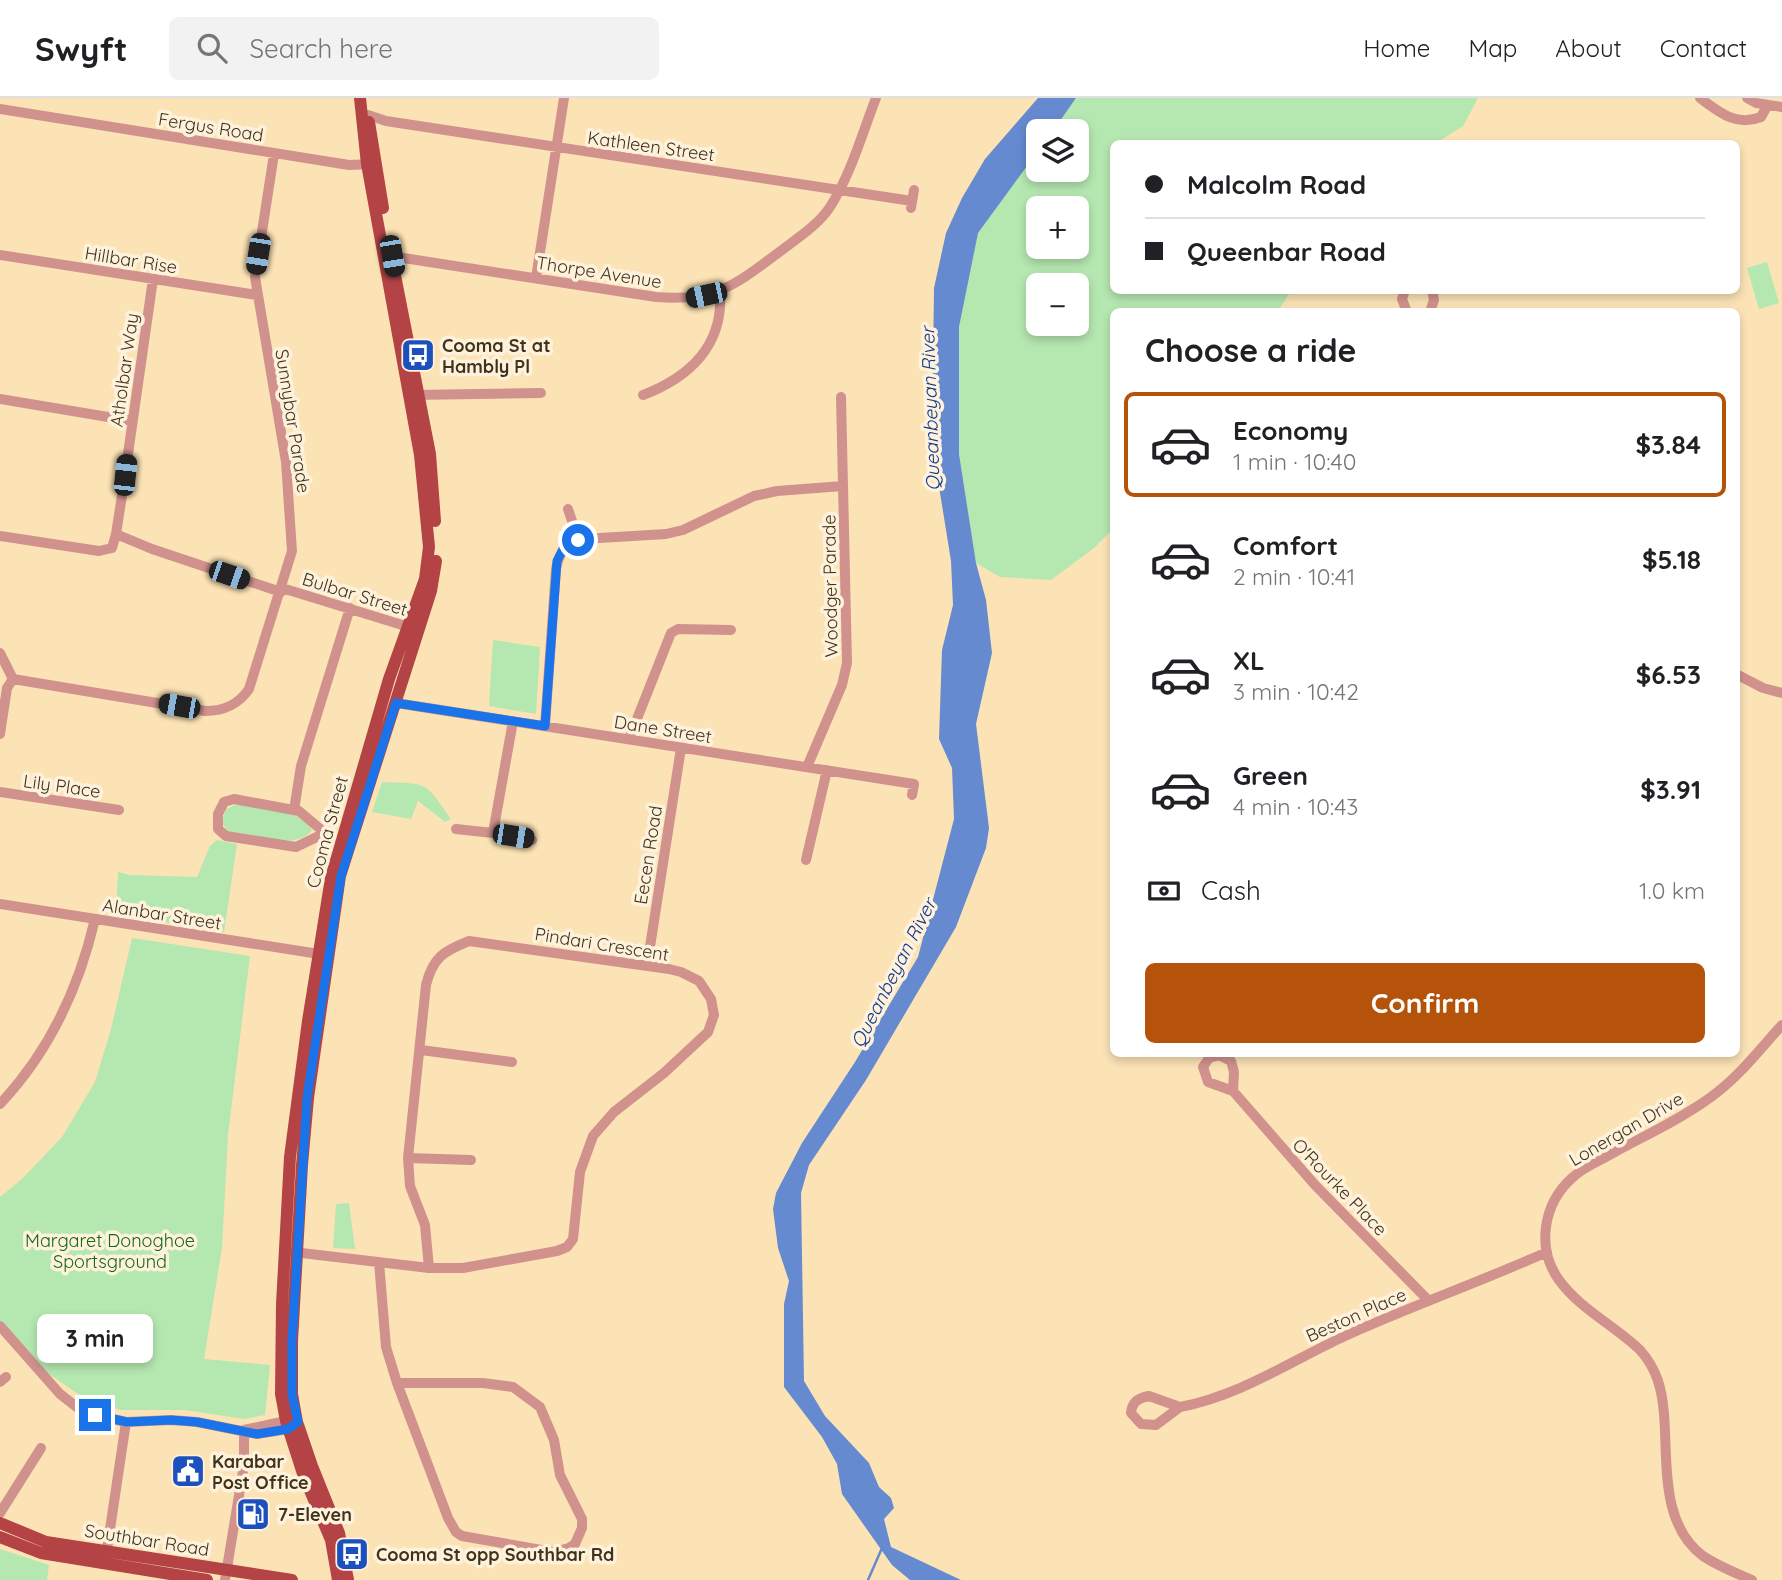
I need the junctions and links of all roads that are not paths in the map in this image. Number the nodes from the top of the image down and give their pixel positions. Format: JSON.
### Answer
{"nodes":[{"id":1,"x":361,"y":98,"type":"edge"},
{"id":2,"x":564,"y":98,"type":"edge"},
{"id":3,"x":876,"y":98,"type":"edge"},
{"id":4,"x":1700,"y":98,"type":"edge"},
{"id":5,"x":1746,"y":98,"type":"edge"},
{"id":6,"x":1767,"y":106,"type":"junction"},
{"id":7,"x":1782,"y":107,"type":"edge"},
{"id":8,"x":0,"y":109,"type":"edge"},
{"id":9,"x":368,"y":115,"type":"junction"},
{"id":10,"x":386,"y":121,"type":"junction"},
{"id":11,"x":370,"y":128,"type":"junction"},
{"id":12,"x":556,"y":148,"type":"junction"},
{"id":13,"x":274,"y":153,"type":"junction"},
{"id":14,"x":372,"y":164,"type":"junction"},
{"id":15,"x":839,"y":190,"type":"junction"},
{"id":16,"x":912,"y":200,"type":"dead end"},
{"id":17,"x":0,"y":255,"type":"edge"},
{"id":18,"x":388,"y":256,"type":"junction"},
{"id":19,"x":536,"y":278,"type":"junction"},
{"id":20,"x":153,"y":279,"type":"junction"},
{"id":21,"x":720,"y":291,"type":"junction"},
{"id":22,"x":257,"y":295,"type":"junction"},
{"id":23,"x":541,"y":393,"type":"dead end"},
{"id":24,"x":643,"y":394,"type":"dead end"},
{"id":25,"x":414,"y":395,"type":"junction"},
{"id":26,"x":841,"y":397,"type":"dead end"},
{"id":27,"x":0,"y":399,"type":"edge"},
{"id":28,"x":132,"y":421,"type":"junction"},
{"id":29,"x":843,"y":486,"type":"junction"},
{"id":30,"x":568,"y":509,"type":"dead end"},
{"id":31,"x":116,"y":534,"type":"junction"},
{"id":32,"x":0,"y":536,"type":"edge"},
{"id":33,"x":578,"y":540,"type":"junction"},
{"id":34,"x":281,"y":590,"type":"junction"},
{"id":35,"x":350,"y":608,"type":"junction"},
{"id":36,"x":414,"y":628,"type":"junction"},
{"id":37,"x":731,"y":630,"type":"dead end"},
{"id":38,"x":400,"y":651,"type":"junction"},
{"id":39,"x":0,"y":653,"type":"edge"},
{"id":40,"x":1740,"y":676,"type":"edge"},
{"id":41,"x":13,"y":679,"type":"junction"},
{"id":42,"x":1782,"y":693,"type":"edge"},
{"id":43,"x":396,"y":703,"type":"junction"},
{"id":44,"x":513,"y":722,"type":"junction"},
{"id":45,"x":545,"y":726,"type":"junction"},
{"id":46,"x":0,"y":734,"type":"edge"},
{"id":47,"x":629,"y":739,"type":"junction"},
{"id":48,"x":369,"y":745,"type":"junction"},
{"id":49,"x":681,"y":748,"type":"junction"},
{"id":50,"x":807,"y":767,"type":"junction"},
{"id":51,"x":827,"y":770,"type":"junction"},
{"id":52,"x":0,"y":792,"type":"edge"},
{"id":53,"x":912,"y":795,"type":"dead end"},
{"id":54,"x":119,"y":810,"type":"dead end"},
{"id":55,"x":294,"y":810,"type":"junction"},
{"id":56,"x":456,"y":829,"type":"dead end"},
{"id":57,"x":325,"y":833,"type":"junction"},
{"id":58,"x":494,"y":833,"type":"junction"},
{"id":59,"x":532,"y":839,"type":"dead end"},
{"id":60,"x":347,"y":840,"type":"junction"},
{"id":61,"x":806,"y":860,"type":"dead end"},
{"id":62,"x":0,"y":904,"type":"edge"},
{"id":63,"x":96,"y":919,"type":"junction"},
{"id":64,"x":324,"y":955,"type":"junction"},
{"id":65,"x":647,"y":966,"type":"junction"},
{"id":66,"x":1782,"y":1025,"type":"edge"},
{"id":67,"x":421,"y":1050,"type":"junction"},
{"id":68,"x":512,"y":1062,"type":"dead end"},
{"id":69,"x":1233,"y":1091,"type":"dead end"},
{"id":70,"x":0,"y":1104,"type":"edge"},
{"id":71,"x":408,"y":1158,"type":"junction"},
{"id":72,"x":471,"y":1160,"type":"dead end"},
{"id":73,"x":291,"y":1252,"type":"junction"},
{"id":74,"x":1546,"y":1252,"type":"junction"},
{"id":75,"x":379,"y":1262,"type":"junction"},
{"id":76,"x":429,"y":1268,"type":"junction"},
{"id":77,"x":1429,"y":1301,"type":"junction"},
{"id":78,"x":0,"y":1326,"type":"edge"},
{"id":79,"x":397,"y":1383,"type":"junction"},
{"id":80,"x":1180,"y":1407,"type":"junction"},
{"id":81,"x":127,"y":1422,"type":"junction"},
{"id":82,"x":290,"y":1424,"type":"junction"},
{"id":83,"x":244,"y":1430,"type":"junction"},
{"id":84,"x":41,"y":1448,"type":"dead end"},
{"id":85,"x":0,"y":1513,"type":"edge"},
{"id":86,"x":0,"y":1523,"type":"edge"},
{"id":87,"x":0,"y":1537,"type":"edge"},
{"id":88,"x":106,"y":1558,"type":"junction"},
{"id":89,"x":226,"y":1575,"type":"edge"},
{"id":90,"x":207,"y":1580,"type":"edge"},
{"id":91,"x":292,"y":1580,"type":"edge"},
{"id":92,"x":338,"y":1580,"type":"edge"},
{"id":93,"x":348,"y":1580,"type":"edge"},
{"id":94,"x":1752,"y":1580,"type":"edge"}],
"edges":[{"from":1,"to":9,"type":"main road","name":"Cooma Street"},
{"from":1,"to":14,"type":"main road","name":"Cooma Street"},
{"from":2,"to":12,"type":"street"},
{"from":3,"to":15,"type":"street","name":"Thorpe Avenue"},
{"from":4,"to":6,"type":"street"},
{"from":5,"to":6,"type":"street"},
{"from":6,"to":7,"type":"street"},
{"from":8,"to":13,"type":"street","name":"Fergus Road"},
{"from":9,"to":10,"type":"street","name":"Kathleen Street"},
{"from":9,"to":11,"type":"main road","name":"Cooma Street"},
{"from":10,"to":11,"type":"street"},
{"from":10,"to":12,"type":"street","name":"Kathleen Street"},
{"from":11,"to":14,"type":"main road","name":"Cooma Street"},
{"from":12,"to":15,"type":"street","name":"Kathleen Street"},
{"from":12,"to":19,"type":"street"},
{"from":13,"to":14,"type":"street","name":"Fergus Road"},
{"from":13,"to":22,"type":"street","name":"Sunnybar Parade"},
{"from":14,"to":18,"type":"main road","name":"Cooma Street"},
{"from":15,"to":16,"type":"street","name":"Kathleen Street"},
{"from":15,"to":21,"type":"street","name":"Thorpe Avenue"},
{"from":17,"to":20,"type":"street","name":"Hillbar Rise"},
{"from":18,"to":19,"type":"street","name":"Thorpe Avenue"},
{"from":18,"to":25,"type":"main road","name":"Cooma Street"},
{"from":19,"to":21,"type":"street","name":"Thorpe Avenue"},
{"from":20,"to":22,"type":"street","name":"Hillbar Rise"},
{"from":20,"to":28,"type":"street","name":"Atholbar Way"},
{"from":21,"to":24,"type":"street"},
{"from":22,"to":34,"type":"street","name":"Sunnybar Parade"},
{"from":23,"to":25,"type":"street"},
{"from":25,"to":36,"type":"main road","name":"Cooma Street"},
{"from":26,"to":29,"type":"street","name":"Woodger Parade"},
{"from":27,"to":28,"type":"street"},
{"from":28,"to":31,"type":"street","name":"Atholbar Way"},
{"from":29,"to":33,"type":"street"},
{"from":29,"to":50,"type":"street","name":"Woodger Parade"},
{"from":30,"to":33,"type":"street"},
{"from":31,"to":32,"type":"street","name":"Atholbar Way"},
{"from":31,"to":34,"type":"street","name":"Bulbar Street"},
{"from":33,"to":45,"type":"street"},
{"from":34,"to":35,"type":"street","name":"Bulbar Street"},
{"from":34,"to":41,"type":"street","name":"Sunnybar Parade"},
{"from":35,"to":36,"type":"street","name":"Bulbar Street"},
{"from":35,"to":55,"type":"street"},
{"from":36,"to":38,"type":"main road","name":"Cooma Street"},
{"from":36,"to":43,"type":"main road","name":"Cooma Street"},
{"from":37,"to":47,"type":"street"},
{"from":38,"to":43,"type":"main road"},
{"from":38,"to":48,"type":"main road","name":"Cooma Street"},
{"from":39,"to":41,"type":"street"},
{"from":40,"to":42,"type":"street"},
{"from":41,"to":46,"type":"street"},
{"from":43,"to":44,"type":"street","name":"Dane Street"},
{"from":43,"to":48,"type":"main road"},
{"from":43,"to":60,"type":"main road","name":"Cooma Street"},
{"from":44,"to":45,"type":"street","name":"Dane Street"},
{"from":44,"to":58,"type":"street"},
{"from":45,"to":47,"type":"street","name":"Dane Street"},
{"from":47,"to":49,"type":"street","name":"Dane Street"},
{"from":48,"to":60,"type":"main road","name":"Cooma Street"},
{"from":49,"to":50,"type":"street","name":"Dane Street"},
{"from":49,"to":65,"type":"street","name":"Eecen Road"},
{"from":50,"to":51,"type":"street","name":"Dane Street"},
{"from":51,"to":53,"type":"street","name":"Dane Street"},
{"from":51,"to":61,"type":"street"},
{"from":52,"to":54,"type":"street","name":"Lily Place"},
{"from":55,"to":57,"type":"street"},
{"from":55,"to":57,"type":"street"},
{"from":56,"to":58,"type":"street"},
{"from":57,"to":60,"type":"street"},
{"from":58,"to":59,"type":"street"},
{"from":60,"to":64,"type":"main road","name":"Cooma Street"},
{"from":62,"to":63,"type":"street","name":"Alanbar Street"},
{"from":63,"to":64,"type":"street","name":"Alanbar Street"},
{"from":63,"to":70,"type":"street"},
{"from":64,"to":73,"type":"main road","name":"Cooma Street"},
{"from":65,"to":67,"type":"street","name":"Pindari Crescent"},
{"from":65,"to":76,"type":"street","name":"Pindari Crescent"},
{"from":66,"to":74,"type":"street","name":"Lonergan Drive"},
{"from":67,"to":68,"type":"street"},
{"from":67,"to":71,"type":"street","name":"Pindari Crescent"},
{"from":69,"to":77,"type":"street","name":"O'Rourke Place"},
{"from":71,"to":72,"type":"street"},
{"from":71,"to":76,"type":"street","name":"Pindari Crescent"},
{"from":73,"to":75,"type":"street","name":"Pindari Crescent"},
{"from":73,"to":82,"type":"main road","name":"Cooma Street"},
{"from":74,"to":77,"type":"street","name":"Beston Place"},
{"from":74,"to":94,"type":"street"},
{"from":75,"to":76,"type":"street","name":"Pindari Crescent"},
{"from":75,"to":79,"type":"street"},
{"from":77,"to":80,"type":"street","name":"Beston Place"},
{"from":78,"to":81,"type":"street"},
{"from":79,"to":79,"type":"street"},
{"from":80,"to":80,"type":"street","name":"Beston Place"},
{"from":81,"to":83,"type":"street"},
{"from":81,"to":88,"type":"street"},
{"from":82,"to":83,"type":"street"},
{"from":82,"to":92,"type":"main road","name":"Cooma Street"},
{"from":82,"to":93,"type":"main road","name":"Cooma Street"},
{"from":83,"to":89,"type":"street"},
{"from":84,"to":85,"type":"street"},
{"from":86,"to":88,"type":"main road","name":"Southbar Road"},
{"from":87,"to":88,"type":"main road","name":"Southbar Road"},
{"from":88,"to":89,"type":"main road","name":"Southbar Road"},
{"from":88,"to":90,"type":"main road","name":"Southbar Road"},
{"from":89,"to":91,"type":"main road","name":"Southbar Road"}]}
